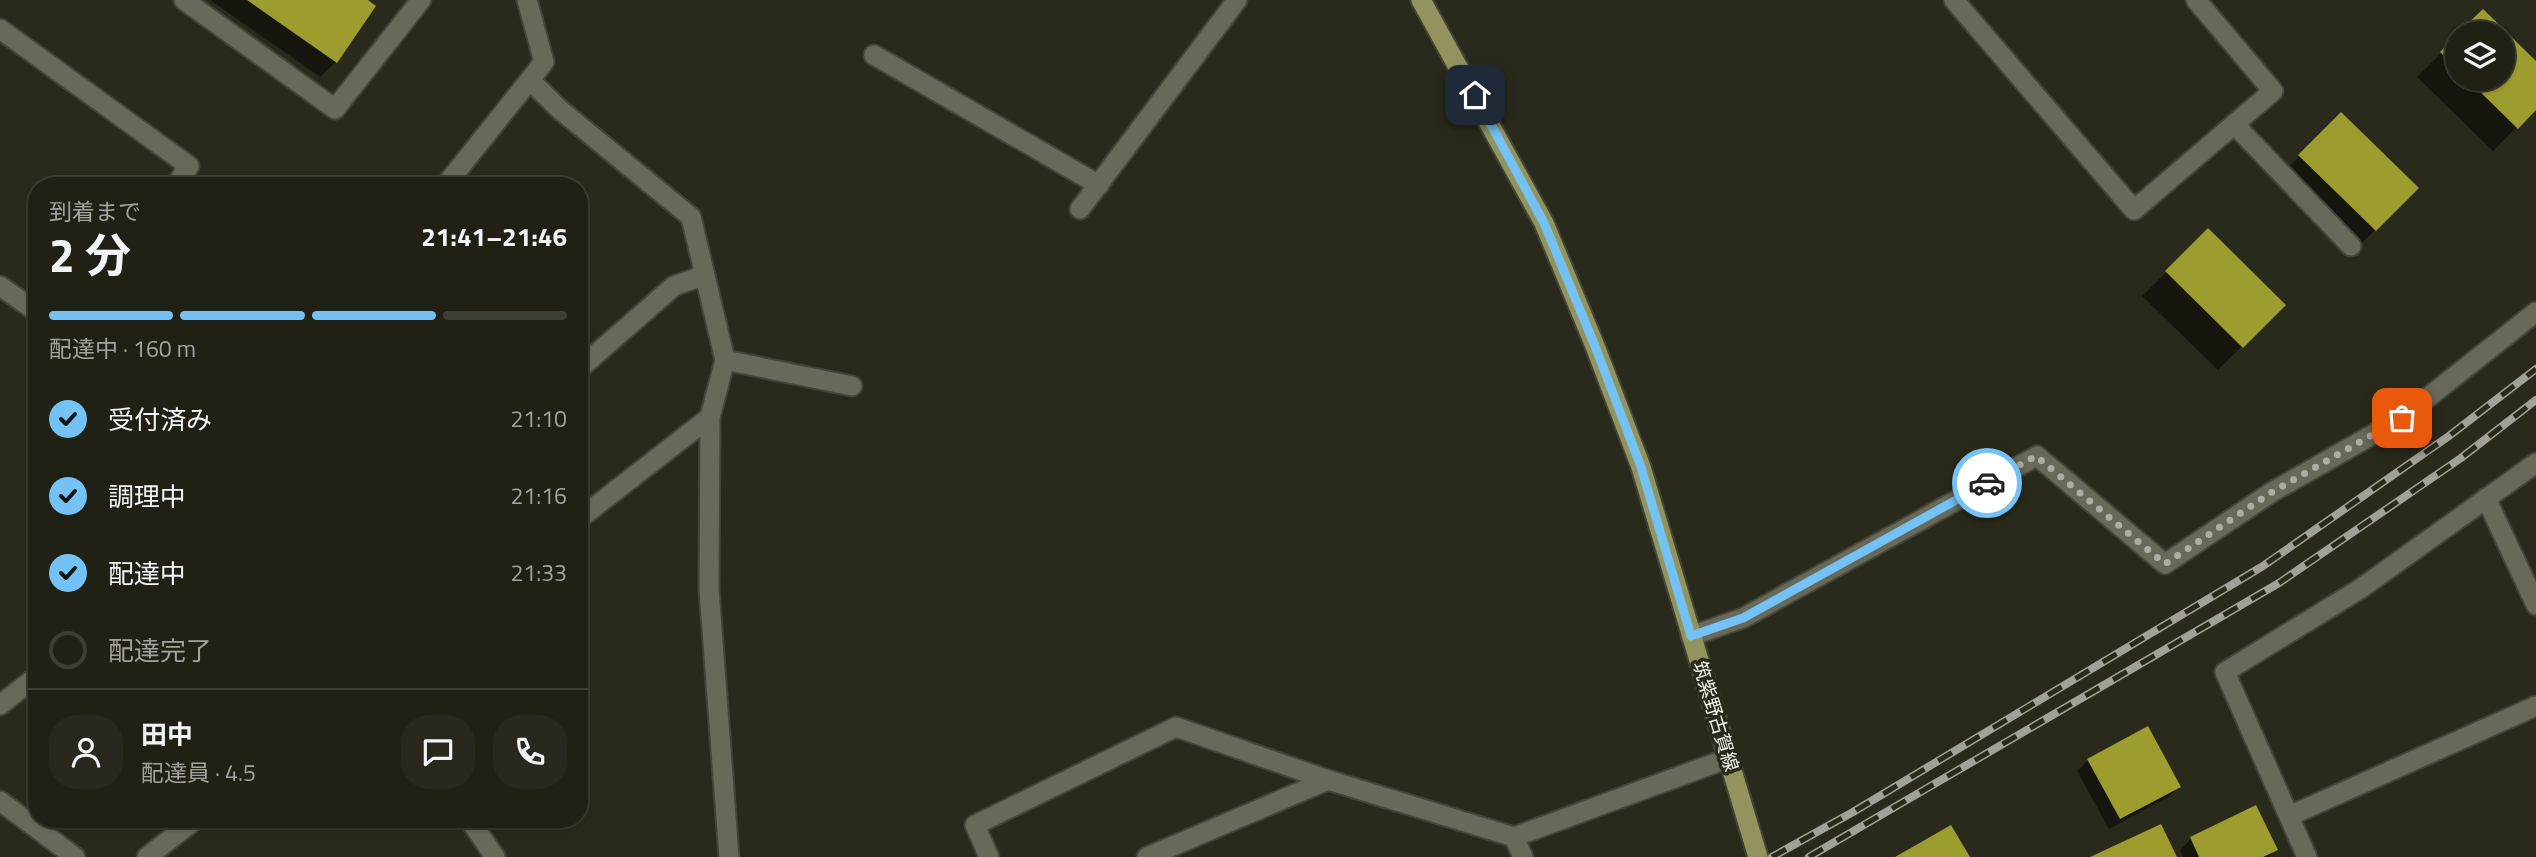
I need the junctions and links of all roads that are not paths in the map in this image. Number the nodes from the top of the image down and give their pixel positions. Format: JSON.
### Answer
{"nodes":[{"id":1,"x":184,"y":0,"type":"edge"},
{"id":2,"x":421,"y":0,"type":"edge"},
{"id":3,"x":527,"y":0,"type":"edge"},
{"id":4,"x":1237,"y":0,"type":"edge"},
{"id":5,"x":1421,"y":0,"type":"edge"},
{"id":6,"x":1954,"y":0,"type":"edge"},
{"id":7,"x":2196,"y":0,"type":"edge"},
{"id":8,"x":0,"y":29,"type":"edge"},
{"id":9,"x":874,"y":55,"type":"dead end"},
{"id":10,"x":531,"y":81,"type":"junction"},
{"id":11,"x":2234,"y":124,"type":"junction"},
{"id":12,"x":181,"y":177,"type":"edge"},
{"id":13,"x":451,"y":177,"type":"edge"},
{"id":14,"x":1098,"y":185,"type":"junction"},
{"id":15,"x":1080,"y":209,"type":"dead end"},
{"id":16,"x":2351,"y":246,"type":"dead end"},
{"id":17,"x":705,"y":275,"type":"junction"},
{"id":18,"x":0,"y":286,"type":"edge"},
{"id":19,"x":28,"y":306,"type":"edge"},
{"id":20,"x":2536,"y":312,"type":"edge"},
{"id":21,"x":725,"y":360,"type":"junction"},
{"id":22,"x":588,"y":361,"type":"edge"},
{"id":23,"x":852,"y":386,"type":"dead end"},
{"id":24,"x":710,"y":417,"type":"junction"},
{"id":25,"x":2536,"y":463,"type":"edge"},
{"id":26,"x":2486,"y":498,"type":"junction"},
{"id":27,"x":588,"y":512,"type":"edge"},
{"id":28,"x":2536,"y":605,"type":"edge"},
{"id":29,"x":1691,"y":636,"type":"junction"},
{"id":30,"x":28,"y":683,"type":"edge"},
{"id":31,"x":0,"y":705,"type":"edge"},
{"id":32,"x":2536,"y":706,"type":"edge"},
{"id":33,"x":1729,"y":758,"type":"junction"},
{"id":34,"x":1328,"y":780,"type":"junction"},
{"id":35,"x":0,"y":801,"type":"edge"},
{"id":36,"x":2289,"y":816,"type":"junction"},
{"id":37,"x":28,"y":822,"type":"edge"},
{"id":38,"x":36,"y":828,"type":"edge"},
{"id":39,"x":184,"y":828,"type":"edge"},
{"id":40,"x":475,"y":828,"type":"edge"},
{"id":41,"x":1514,"y":837,"type":"junction"},
{"id":42,"x":75,"y":857,"type":"edge"},
{"id":43,"x":147,"y":857,"type":"edge"},
{"id":44,"x":495,"y":857,"type":"edge"},
{"id":45,"x":729,"y":857,"type":"edge"},
{"id":46,"x":989,"y":857,"type":"edge"},
{"id":47,"x":1147,"y":857,"type":"edge"},
{"id":48,"x":1523,"y":857,"type":"edge"},
{"id":49,"x":1758,"y":857,"type":"edge"},
{"id":50,"x":2307,"y":857,"type":"edge"}],
"edges":[{"from":1,"to":2,"type":"street"},
{"from":3,"to":10,"type":"street"},
{"from":4,"to":14,"type":"street"},
{"from":5,"to":29,"type":"main road","name":"筑紫野古賀線"},
{"from":6,"to":11,"type":"street"},
{"from":7,"to":11,"type":"street"},
{"from":8,"to":12,"type":"street"},
{"from":9,"to":14,"type":"street"},
{"from":10,"to":13,"type":"street"},
{"from":10,"to":17,"type":"street"},
{"from":11,"to":16,"type":"street"},
{"from":14,"to":15,"type":"street"},
{"from":17,"to":21,"type":"street"},
{"from":17,"to":22,"type":"street"},
{"from":18,"to":19,"type":"street"},
{"from":20,"to":29,"type":"street"},
{"from":21,"to":23,"type":"street"},
{"from":21,"to":24,"type":"street"},
{"from":24,"to":27,"type":"street"},
{"from":24,"to":45,"type":"street"},
{"from":25,"to":26,"type":"street"},
{"from":26,"to":28,"type":"street"},
{"from":26,"to":36,"type":"street"},
{"from":29,"to":33,"type":"main road","name":"筑紫野古賀線"},
{"from":30,"to":31,"type":"street"},
{"from":32,"to":36,"type":"street"},
{"from":33,"to":41,"type":"street"},
{"from":33,"to":49,"type":"main road","name":"筑紫野古賀線"},
{"from":34,"to":41,"type":"street"},
{"from":34,"to":46,"type":"street"},
{"from":34,"to":47,"type":"street"},
{"from":35,"to":37,"type":"street"},
{"from":36,"to":50,"type":"street"},
{"from":38,"to":42,"type":"street"},
{"from":39,"to":43,"type":"street"},
{"from":40,"to":44,"type":"street"},
{"from":41,"to":48,"type":"street"}]}
